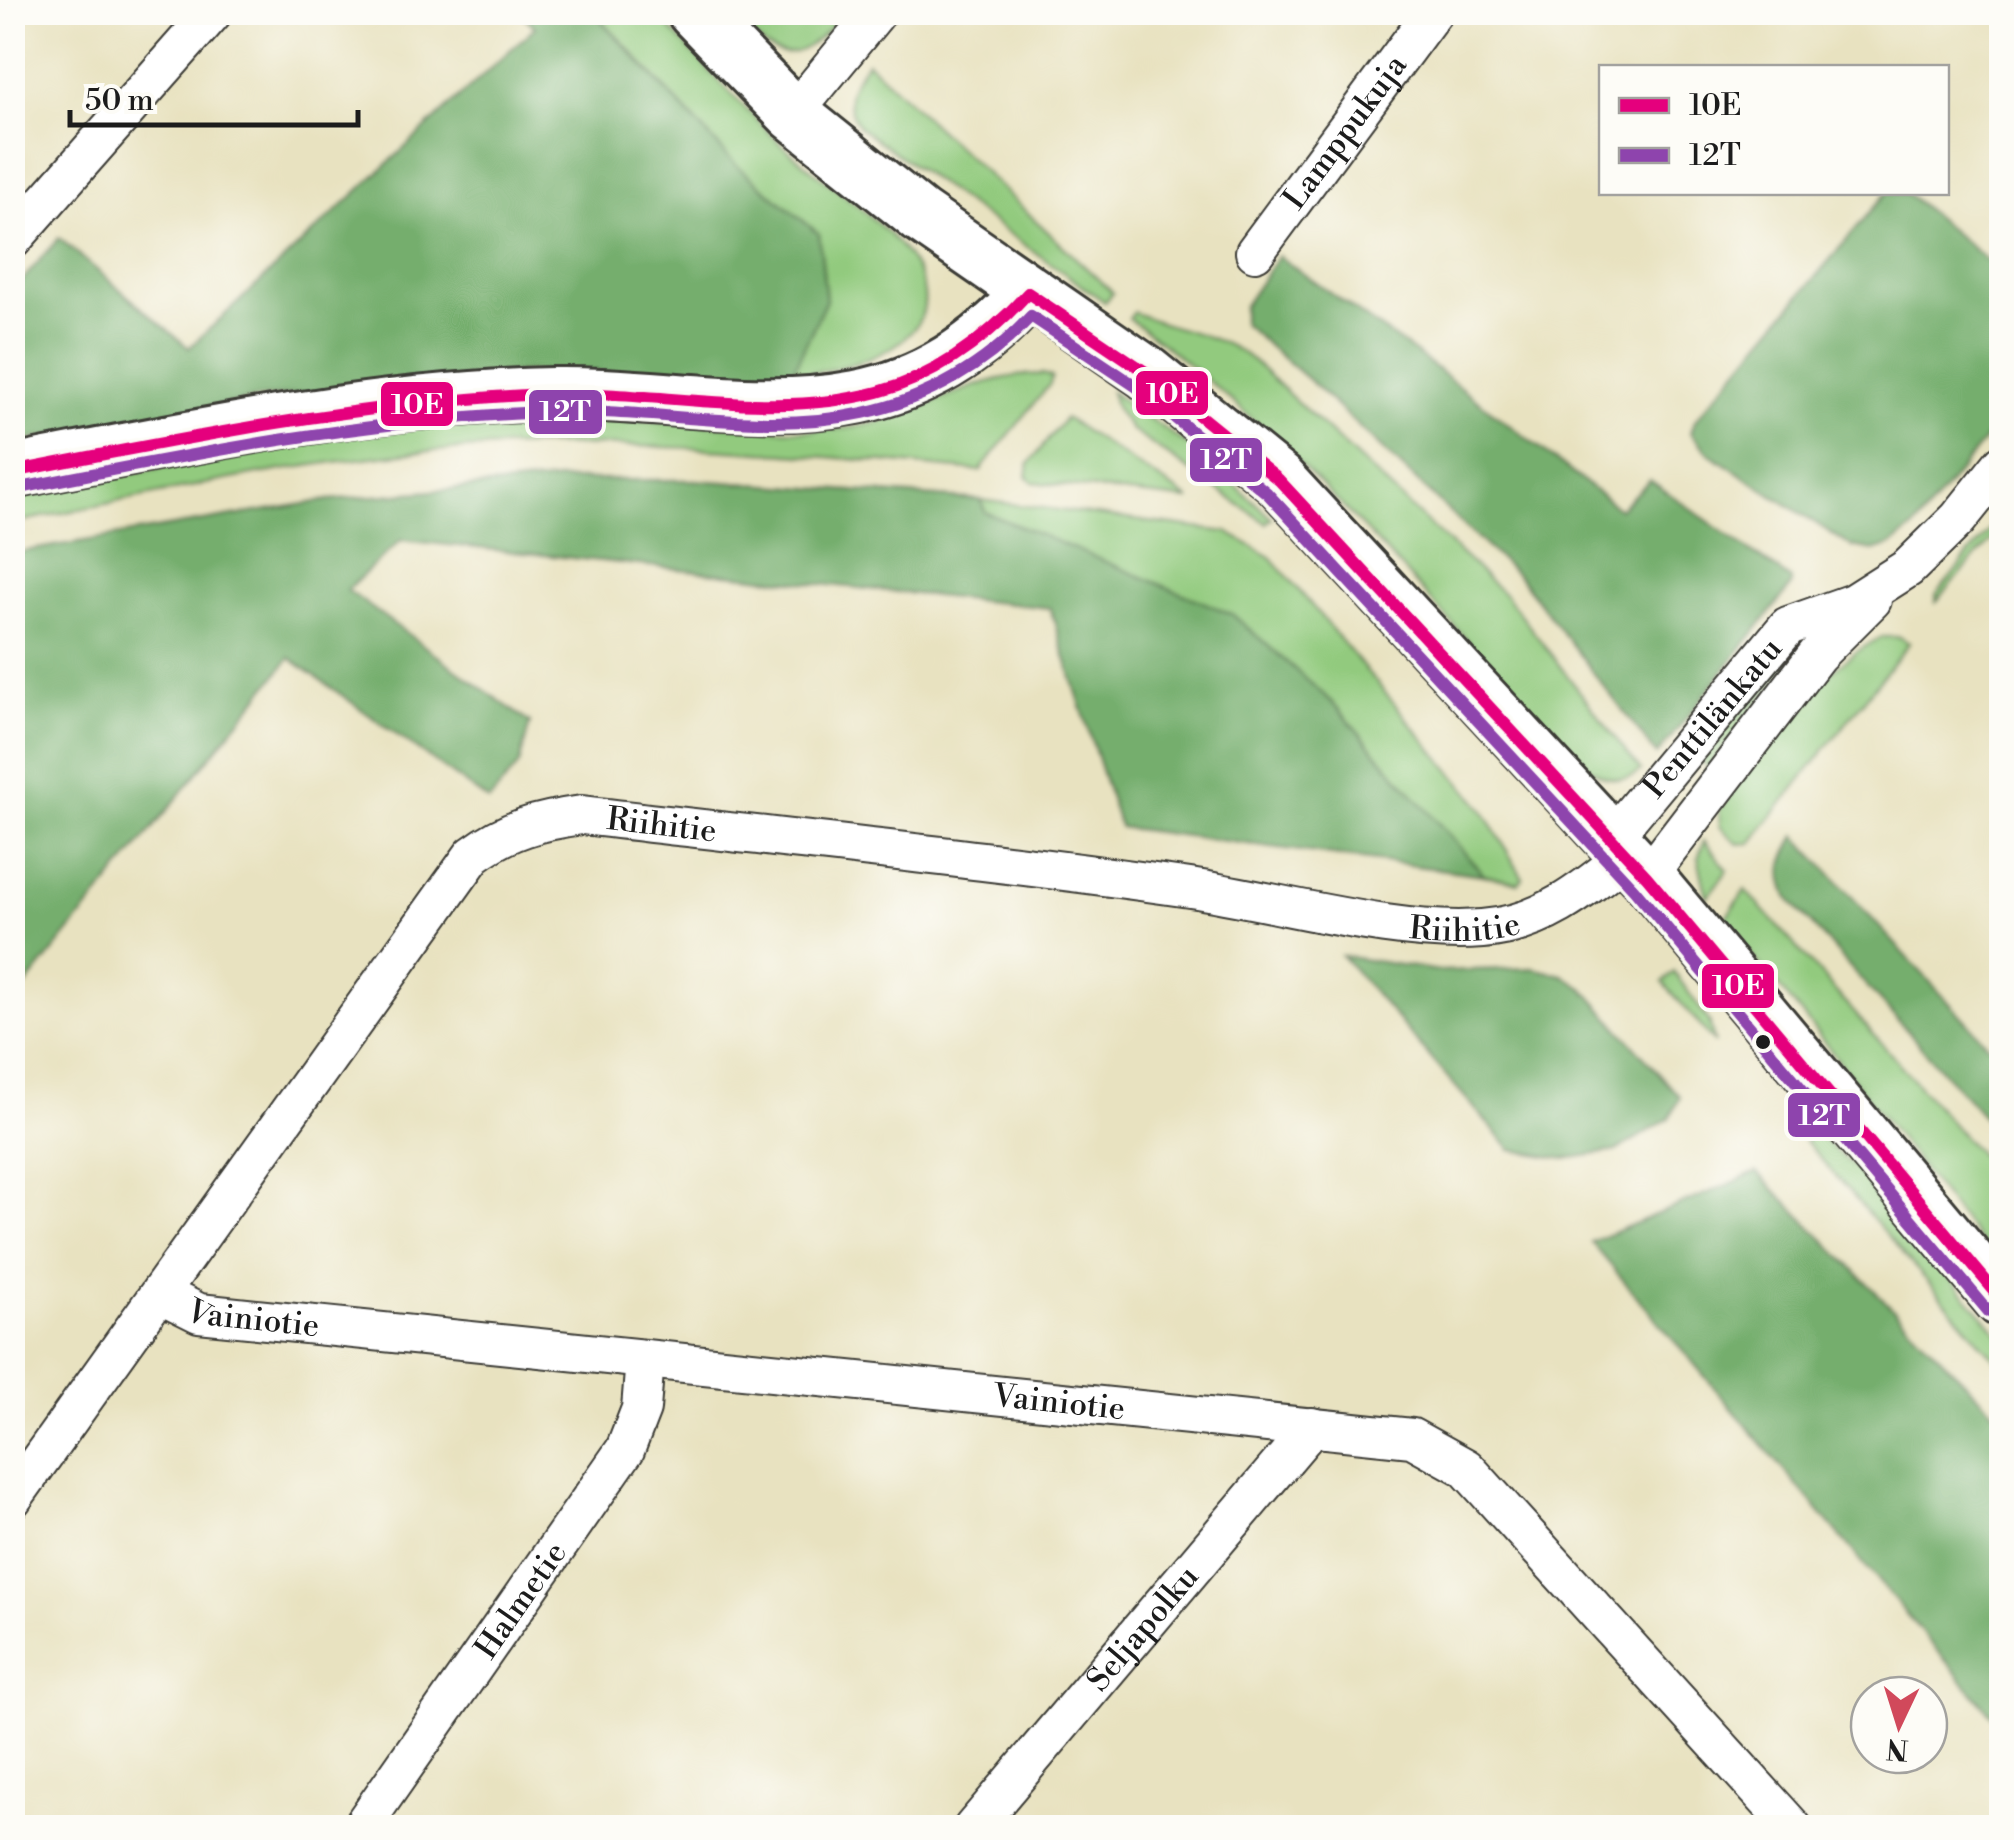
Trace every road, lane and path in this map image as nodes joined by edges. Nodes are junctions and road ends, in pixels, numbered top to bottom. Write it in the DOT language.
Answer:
graph roads {
  1 [pos="213,12"];
  2 [pos="694,12"];
  3 [pos="877,12"];
  4 [pos="1433,12"];
  5 [pos="793,114"];
  6 [pos="12,240"];
  7 [pos="1255,252"];
  8 [pos="1028,292"];
  9 [pos="2002,464"];
  10 [pos="12,472"];
  11 [pos="1866,595"];
  12 [pos="1628,857"];
  13 [pos="163,1295"];
  14 [pos="2002,1301"];
  15 [pos="645,1359"];
  16 [pos="1312,1427"];
  17 [pos="12,1500"];
  18 [pos="361,1828"];
  19 [pos="973,1828"];
  20 [pos="1794,1828"];
  1 -- 6 [label="street"];
  2 -- 5 [label="street"];
  3 -- 5 [label="street"];
  4 -- 7 [label="street, Lamppukuja"];
  5 -- 8 [label="street"];
  8 -- 10 [label="street"];
  8 -- 12 [label="street"];
  9 -- 11 [label="street, Penttilänkatu"];
  11 -- 12 [label="street, Penttilänkatu"];
  11 -- 12 [label="street, Penttilänkatu"];
  12 -- 13 [label="street, Riihitie"];
  12 -- 14 [label="street"];
  13 -- 15 [label="street, Vainiotie"];
  13 -- 17 [label="street, Riihitie"];
  15 -- 16 [label="street, Vainiotie"];
  15 -- 18 [label="street, Halmetie"];
  16 -- 19 [label="street, Seljapolku"];
  16 -- 20 [label="street, Vainiotie"];
}
